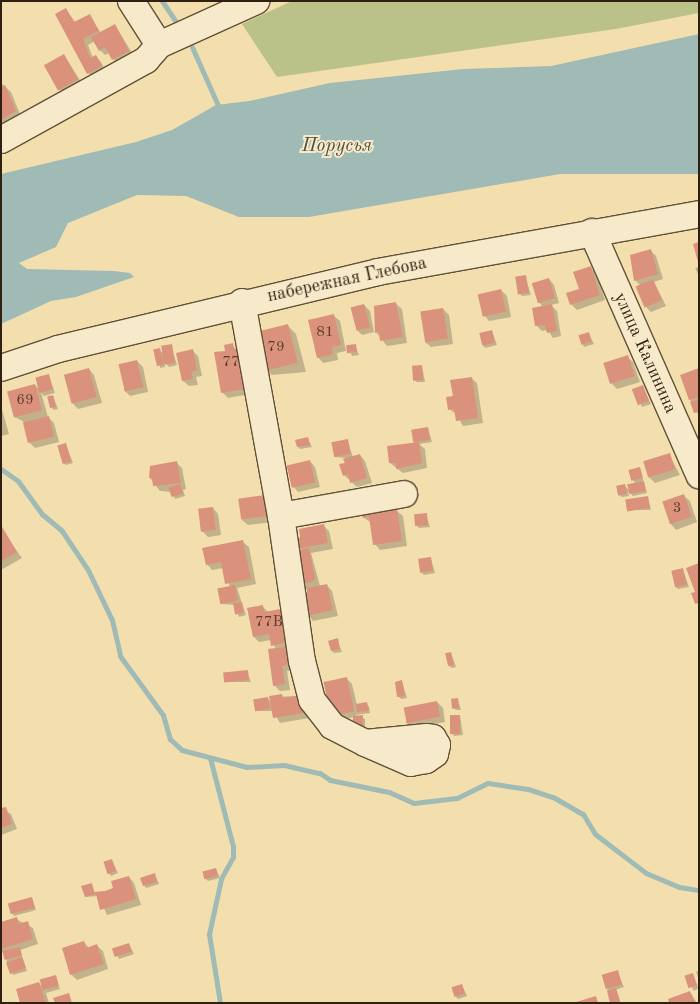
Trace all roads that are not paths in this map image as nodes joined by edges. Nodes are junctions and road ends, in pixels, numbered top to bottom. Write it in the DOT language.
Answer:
graph roads {
  1 [pos="132,1"];
  2 [pos="256,1"];
  3 [pos="158,45"];
  4 [pos="1,140"];
  5 [pos="699,214"];
  6 [pos="592,232"];
  7 [pos="242,302"];
  8 [pos="1,368"];
  9 [pos="699,475"];
  10 [pos="404,494"];
  11 [pos="281,516"];
  12 [pos="365,743"];
  1 -- 3 [label="street"];
  2 -- 3 [label="street"];
  3 -- 4 [label="street"];
  5 -- 6 [label="street, набережная Глебова"];
  6 -- 7 [label="street, набережная Глебова"];
  6 -- 9 [label="street, улица Калинина"];
  7 -- 8 [label="street, набережная Глебова"];
  7 -- 11 [label="street"];
  10 -- 11 [label="street"];
  11 -- 12 [label="street"];
}
